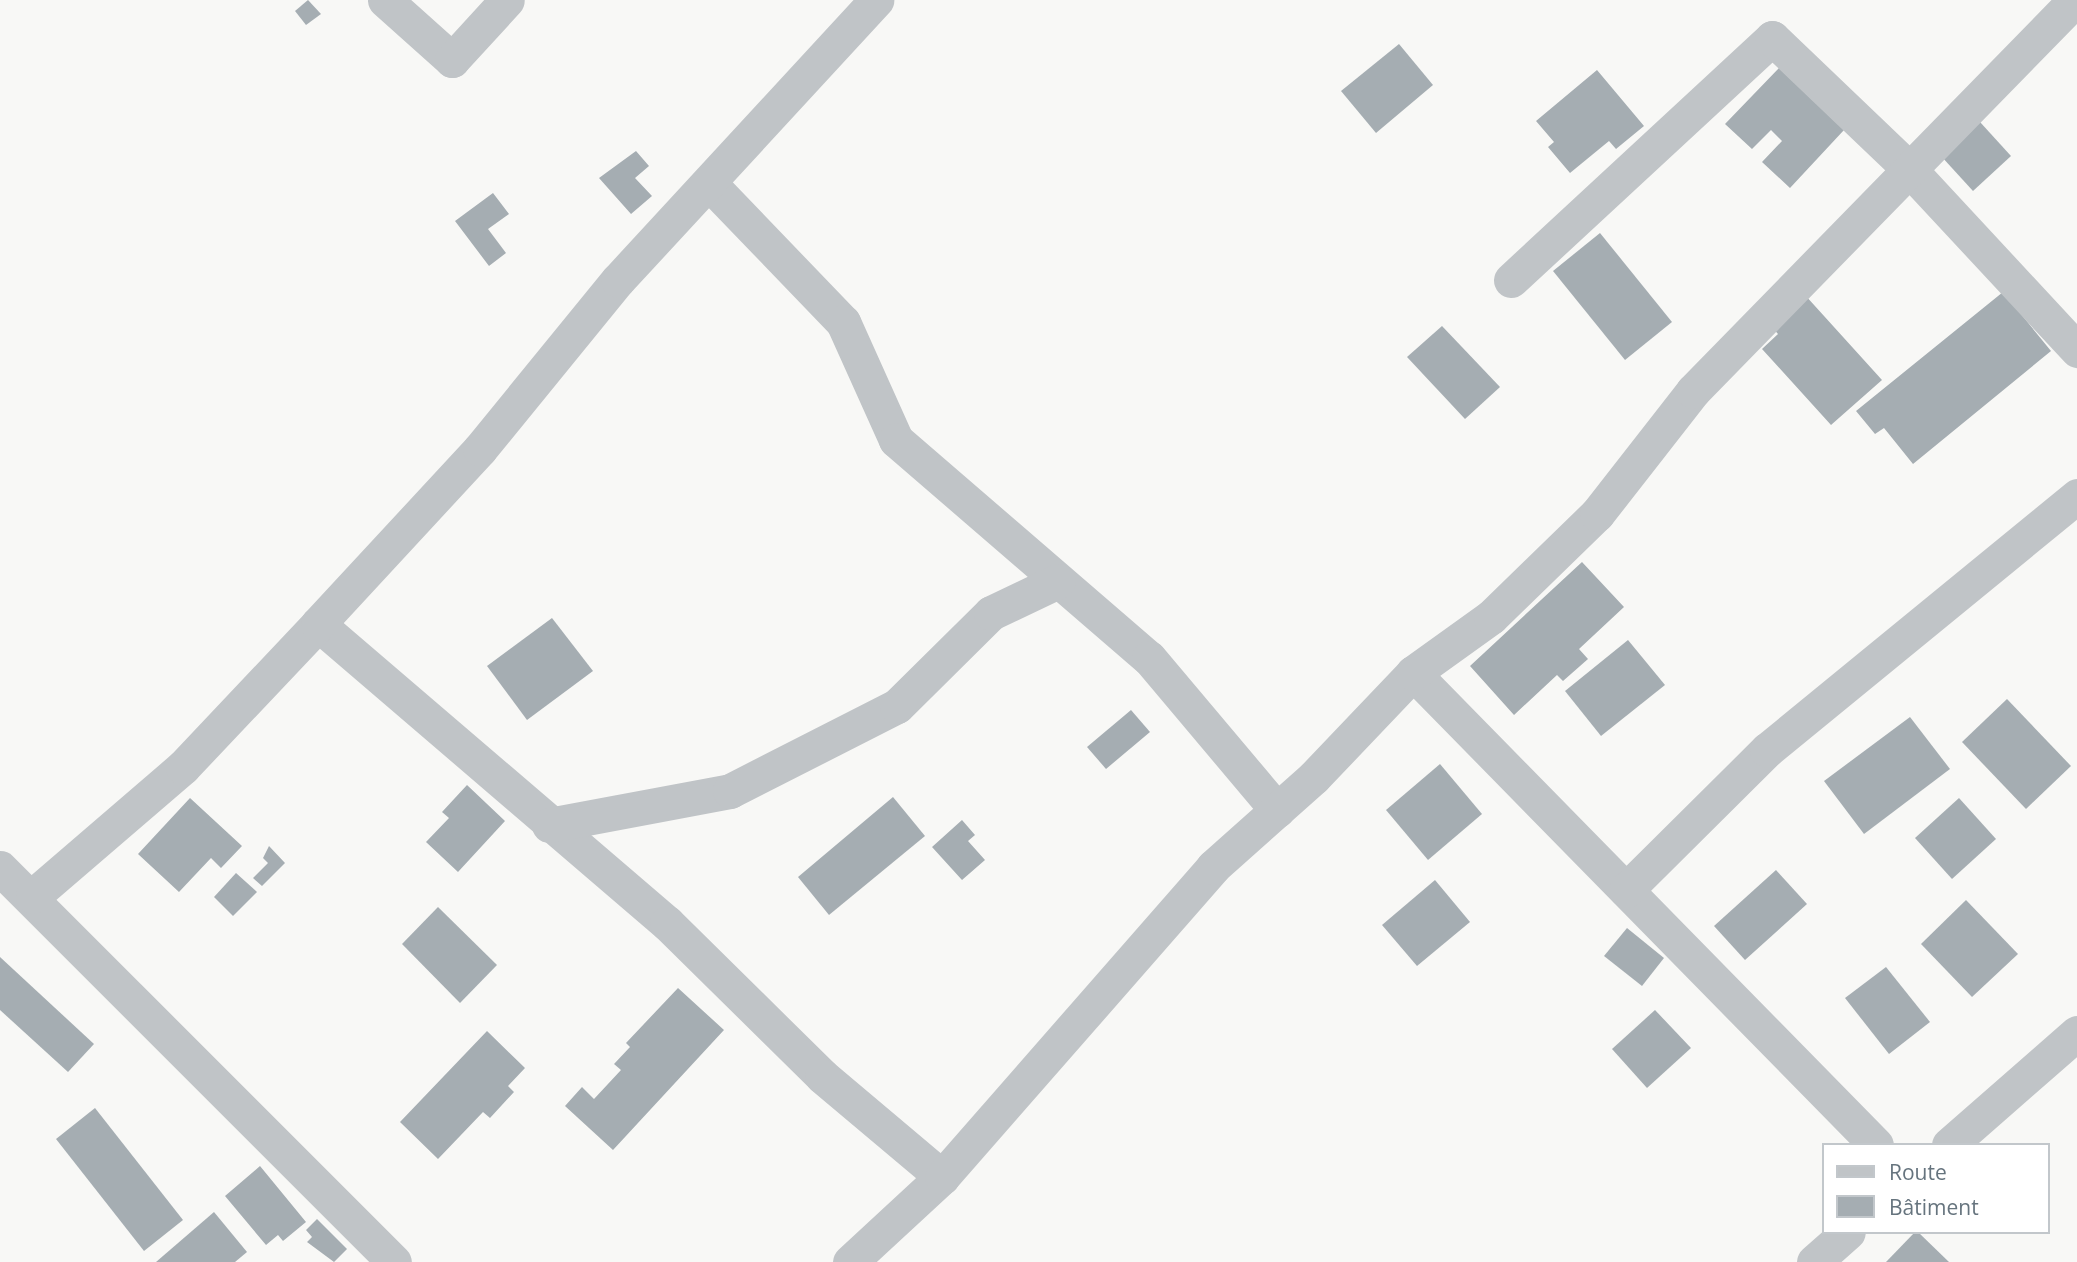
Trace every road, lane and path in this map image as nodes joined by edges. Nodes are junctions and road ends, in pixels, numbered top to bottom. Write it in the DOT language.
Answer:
graph roads {
  1 [pos="385,0"];
  2 [pos="507,0"];
  3 [pos="876,0"];
  4 [pos="2075,0"];
  5 [pos="1910,170"];
  6 [pos="710,184"];
  7 [pos="1511,280"];
  8 [pos="2077,350"];
  9 [pos="2077,496"];
  10 [pos="1058,581"];
  11 [pos="318,624"];
  12 [pos="1413,673"];
  13 [pos="1277,810"];
  14 [pos="549,825"];
  15 [pos="0,868"];
  16 [pos="1626,890"];
  17 [pos="33,896"];
  18 [pos="2071,1048"];
  19 [pos="1874,1143"];
  20 [pos="1952,1143"];
  21 [pos="942,1177"];
  22 [pos="1846,1234"];
  23 [pos="394,1262"];
  24 [pos="850,1262"];
  25 [pos="1814,1262"];
  1 -- 2 [label="street"];
  3 -- 6 [label="street"];
  4 -- 5 [label="street"];
  5 -- 7 [label="street"];
  5 -- 8 [label="street"];
  5 -- 12 [label="street"];
  6 -- 10 [label="street"];
  6 -- 11 [label="street"];
  9 -- 16 [label="street"];
  10 -- 13 [label="street"];
  10 -- 14 [label="street"];
  11 -- 14 [label="street"];
  11 -- 17 [label="street"];
  12 -- 13 [label="street"];
  12 -- 16 [label="street"];
  13 -- 21 [label="street"];
  14 -- 21 [label="street"];
  15 -- 17 [label="street"];
  16 -- 19 [label="street"];
  17 -- 23 [label="street"];
  18 -- 20 [label="street"];
  21 -- 24 [label="street"];
  22 -- 25 [label="street"];
}
